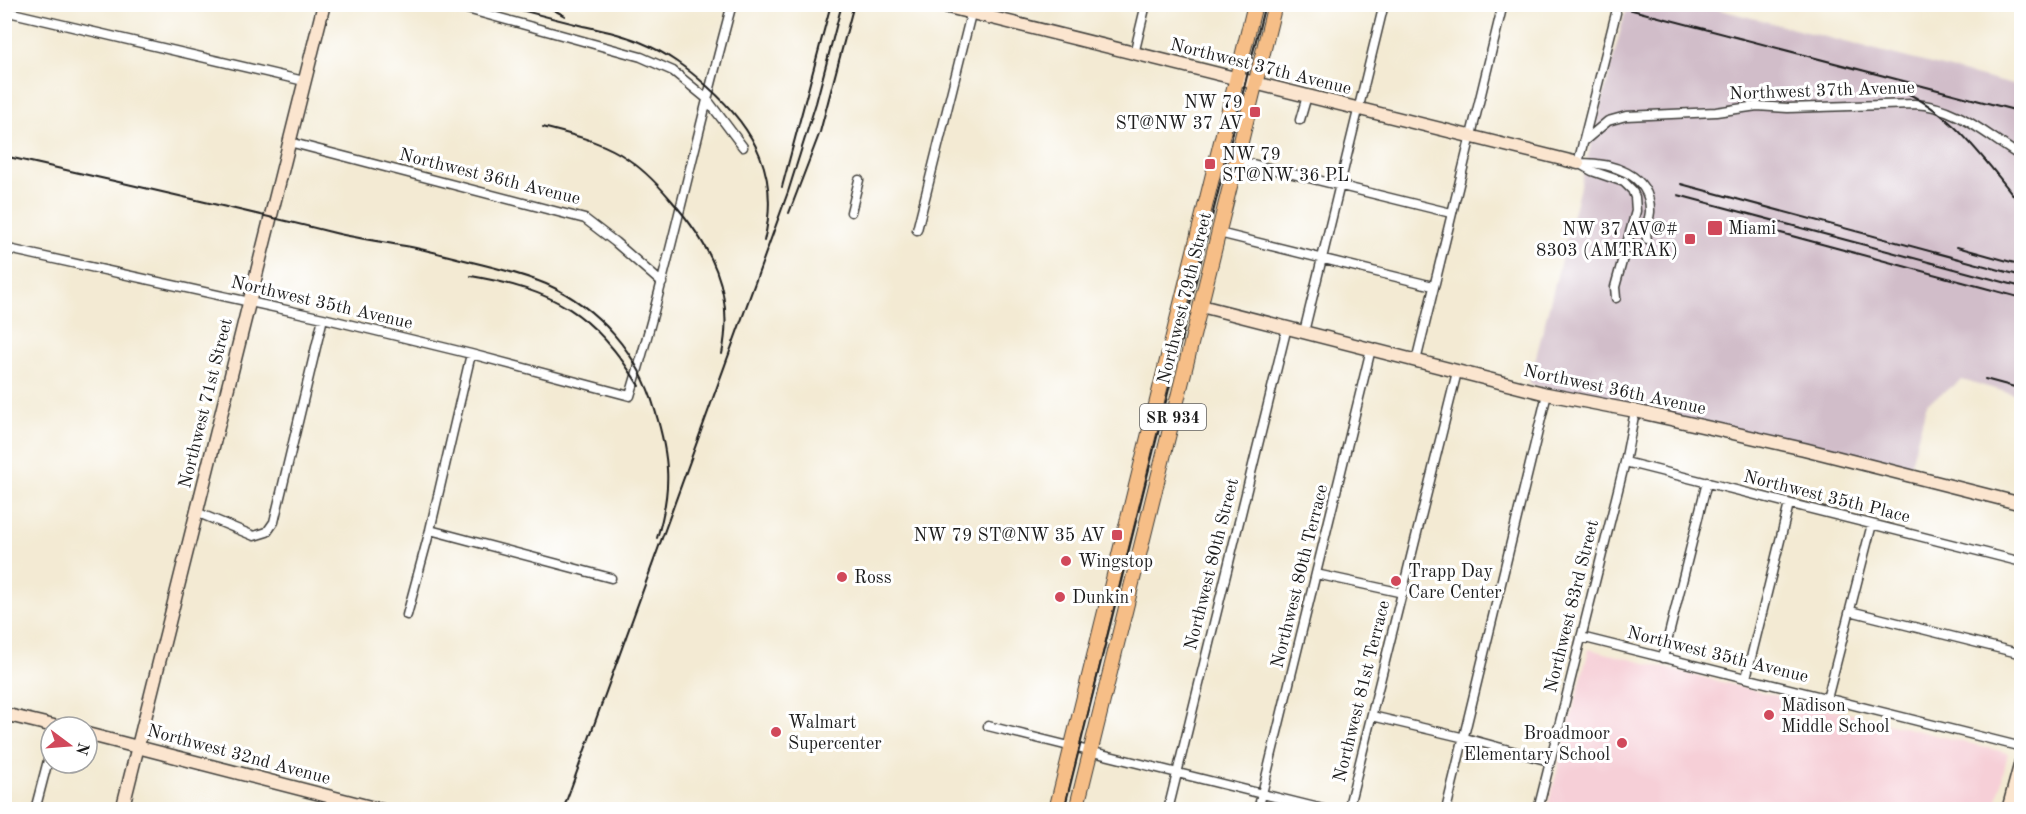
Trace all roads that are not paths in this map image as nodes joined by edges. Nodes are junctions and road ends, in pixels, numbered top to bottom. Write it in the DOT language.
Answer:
graph roads {
  1 [pos="324,4"];
  2 [pos="449,4"];
  3 [pos="732,4"];
  4 [pos="936,4"];
  5 [pos="1146,4"];
  6 [pos="1255,4"];
  7 [pos="1275,4"];
  8 [pos="1384,4"];
  9 [pos="1503,4"];
  10 [pos="4,11"];
  11 [pos="1616,13"];
  12 [pos="971,14"];
  13 [pos="1134,54"];
  14 [pos="1235,79"];
  15 [pos="304,81"];
  16 [pos="1255,83"];
  17 [pos="1307,96"];
  18 [pos="706,98"];
  19 [pos="1359,109"];
  20 [pos="1300,120"];
  21 [pos="1470,136"];
  22 [pos="289,142"];
  23 [pos="1583,142"];
  24 [pos="743,147"];
  25 [pos="2022,157"];
  26 [pos="1236,160"];
  27 [pos="1578,163"];
  28 [pos="859,180"];
  29 [pos="1339,184"];
  30 [pos="851,212"];
  31 [pos="1451,213"];
  32 [pos="917,230"];
  33 [pos="1219,233"];
  34 [pos="1647,239"];
  35 [pos="4,249"];
  36 [pos="1321,259"];
  37 [pos="663,283"];
  38 [pos="1433,286"];
  39 [pos="1616,298"];
  40 [pos="249,301"];
  41 [pos="1201,306"];
  42 [pos="323,318"];
  43 [pos="1287,327"];
  44 [pos="1304,332"];
  45 [pos="1371,349"];
  46 [pos="471,354"];
  47 [pos="1416,361"];
  48 [pos="1457,372"];
  49 [pos="1547,394"];
  50 [pos="1635,411"];
  51 [pos="1625,462"];
  52 [pos="1707,482"];
  53 [pos="1789,504"];
  54 [pos="2022,504"];
  55 [pos="196,512"];
  56 [pos="1872,524"];
  57 [pos="430,530"];
  58 [pos="2022,562"];
  59 [pos="1316,574"];
  60 [pos="611,578"];
  61 [pos="1403,593"];
  62 [pos="1850,611"];
  63 [pos="407,615"];
  64 [pos="1581,637"];
  65 [pos="2022,654"];
  66 [pos="1663,658"];
  67 [pos="1746,678"];
  68 [pos="1827,699"];
  69 [pos="4,714"];
  70 [pos="1372,716"];
  71 [pos="39,723"];
  72 [pos="988,726"];
  73 [pos="99,737"];
  74 [pos="1464,738"];
  75 [pos="138,746"];
  76 [pos="1071,746"];
  77 [pos="2022,747"];
  78 [pos="1090,750"];
  79 [pos="2022,758"];
  80 [pos="1549,761"];
  81 [pos="1177,772"];
  82 [pos="44,775"];
  83 [pos="1262,793"];
  84 [pos="360,807"];
  85 [pos="34,810"];
  86 [pos="123,810"];
  87 [pos="382,810"];
  88 [pos="1056,810"];
  89 [pos="1076,810"];
  90 [pos="1168,810"];
  91 [pos="1258,810"];
  92 [pos="1327,810"];
  93 [pos="1348,810"];
  94 [pos="1446,810"];
  95 [pos="1538,810"];
  96 [pos="2008,810"];
  1 -- 15 [label="street, Northwest 71st Street"];
  2 -- 18 [label="street"];
  3 -- 18 [label="street"];
  4 -- 12 [label="street, Northwest 37th Avenue"];
  5 -- 13 [label="street"];
  6 -- 14 [label="main road, Northwest 79th Street / SR 934"];
  7 -- 16 [label="main road, Northwest 79th Street / SR 934"];
  8 -- 19 [label="street"];
  9 -- 21 [label="street"];
  10 -- 15 [label="street"];
  11 -- 23 [label="street"];
  12 -- 13 [label="street, Northwest 37th Avenue"];
  12 -- 32 [label="street"];
  13 -- 14 [label="street, Northwest 37th Avenue"];
  14 -- 16 [label="street, Northwest 37th Avenue"];
  14 -- 76 [label="main road, Northwest 79th Street / SR 934"];
  15 -- 22 [label="street, Northwest 71st Street"];
  16 -- 17 [label="street, Northwest 37th Avenue"];
  16 -- 26 [label="main road, Northwest 79th Street / SR 934"];
  17 -- 19 [label="street, Northwest 37th Avenue"];
  17 -- 20 [label="street"];
  18 -- 24 [label="street"];
  18 -- 37 [label="street"];
  19 -- 21 [label="street, Northwest 37th Avenue"];
  19 -- 29 [label="street"];
  21 -- 27 [label="street, Northwest 37th Avenue"];
  21 -- 31 [label="street"];
  22 -- 37 [label="street, Northwest 36th Avenue"];
  22 -- 40 [label="street, Northwest 71st Street"];
  23 -- 25 [label="street, Northwest 37th Avenue"];
  23 -- 27 [label="street"];
  26 -- 29 [label="street"];
  26 -- 33 [label="main road, Northwest 79th Street / SR 934"];
  27 -- 34 [label="street, Northwest 37th Avenue"];
  27 -- 39 [label="street, Northwest 37th Avenue"];
  28 -- 30 [label="street"];
  29 -- 31 [label="street"];
  29 -- 36 [label="street"];
  31 -- 38 [label="street"];
  33 -- 36 [label="street"];
  33 -- 41 [label="main road, Northwest 79th Street / SR 934"];
  35 -- 40 [label="street, Northwest 35th Avenue"];
  36 -- 38 [label="street"];
  36 -- 44 [label="street"];
  37 -- 46 [label="street, Northwest 35th Avenue"];
  38 -- 47 [label="street"];
  40 -- 42 [label="street, Northwest 35th Avenue"];
  40 -- 55 [label="street, Northwest 71st Street"];
  41 -- 43 [label="street, Northwest 36th Avenue"];
  41 -- 78 [label="main road, Northwest 79th Street / SR 934"];
  42 -- 46 [label="street, Northwest 35th Avenue"];
  42 -- 55 [label="street"];
  43 -- 44 [label="street, Northwest 36th Avenue"];
  43 -- 81 [label="street, Northwest 80th Street"];
  44 -- 45 [label="street, Northwest 36th Avenue"];
  45 -- 47 [label="street, Northwest 36th Avenue"];
  45 -- 59 [label="street, Northwest 80th Terrace"];
  46 -- 57 [label="street"];
  47 -- 48 [label="street, Northwest 36th Avenue"];
  48 -- 49 [label="street, Northwest 36th Avenue"];
  48 -- 61 [label="street, Northwest 81st Terrace"];
  49 -- 50 [label="street, Northwest 36th Avenue"];
  49 -- 74 [label="street"];
  50 -- 51 [label="street, Northwest 83rd Street"];
  50 -- 54 [label="street, Northwest 36th Avenue"];
  51 -- 52 [label="street, Northwest 35th Place"];
  51 -- 64 [label="street, Northwest 83rd Street"];
  52 -- 53 [label="street, Northwest 35th Place"];
  52 -- 66 [label="street"];
  53 -- 56 [label="street, Northwest 35th Place"];
  53 -- 67 [label="street"];
  55 -- 75 [label="street, Northwest 71st Street"];
  56 -- 58 [label="street, Northwest 35th Place"];
  56 -- 62 [label="street"];
  57 -- 60 [label="street"];
  57 -- 63 [label="street"];
  59 -- 61 [label="street"];
  59 -- 83 [label="street, Northwest 80th Terrace"];
  61 -- 70 [label="street, Northwest 81st Terrace"];
  62 -- 65 [label="street"];
  62 -- 68 [label="street"];
  64 -- 66 [label="street, Northwest 35th Avenue"];
  64 -- 80 [label="street, Northwest 83rd Street"];
  66 -- 67 [label="street, Northwest 35th Avenue"];
  67 -- 68 [label="street, Northwest 35th Avenue"];
  68 -- 77 [label="street, Northwest 35th Avenue"];
  69 -- 71 [label="street"];
  70 -- 74 [label="street"];
  70 -- 93 [label="street, Northwest 81st Terrace"];
  72 -- 76 [label="street"];
  73 -- 75 [label="street, Northwest 32nd Avenue"];
  74 -- 80 [label="street"];
  74 -- 94 [label="street"];
  75 -- 84 [label="street, Northwest 32nd Avenue"];
  75 -- 86 [label="street, Northwest 71st Street"];
  76 -- 78 [label="street"];
  76 -- 88 [label="main road, Northwest 79th Street / SR 934"];
  78 -- 81 [label="street"];
  78 -- 89 [label="main road, Northwest 79th Street / SR 934"];
  79 -- 96 [label="street"];
  80 -- 95 [label="street, Northwest 83rd Street"];
  81 -- 83 [label="street"];
  81 -- 90 [label="street, Northwest 80th Street"];
  82 -- 85 [label="street"];
  83 -- 91 [label="street, Northwest 80th Terrace"];
  83 -- 92 [label="street"];
  84 -- 87 [label="street, Northwest 32nd Avenue"];
}
